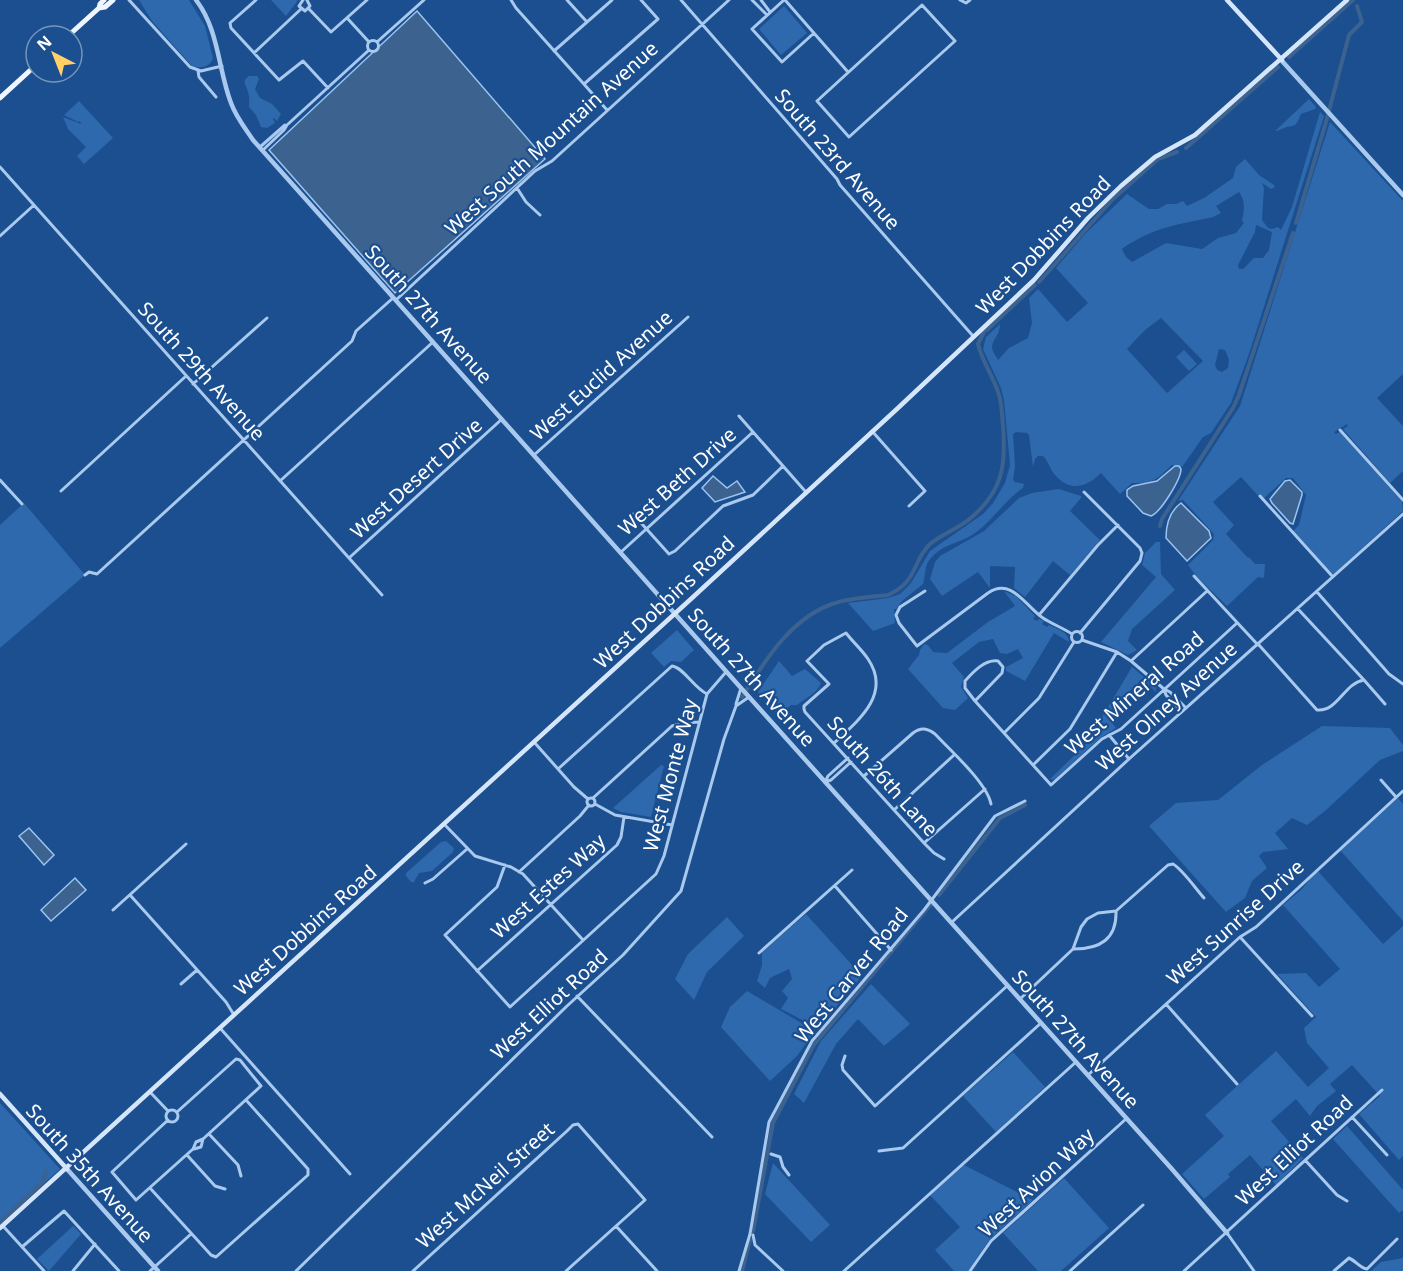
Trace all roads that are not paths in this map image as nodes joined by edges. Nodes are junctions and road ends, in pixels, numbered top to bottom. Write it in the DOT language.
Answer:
graph roads {
  1 [pos="104,0"];
  2 [pos="113,0"];
  3 [pos="129,0"];
  4 [pos="196,0"];
  5 [pos="256,0"];
  6 [pos="307,0"];
  7 [pos="367,0"];
  8 [pos="424,0"];
  9 [pos="511,0"];
  10 [pos="567,0"];
  11 [pos="612,0"];
  12 [pos="641,0"];
  13 [pos="681,0"];
  14 [pos="729,0"];
  15 [pos="752,0"];
  16 [pos="761,0"];
  17 [pos="784,0"];
  18 [pos="970,0"];
  19 [pos="1227,0"];
  20 [pos="1347,0"];
  21 [pos="961,1"];
  22 [pos="99,8"];
  23 [pos="301,9"];
  24 [pos="309,9"];
  25 [pos="768,13"];
  26 [pos="348,18"];
  27 [pos="587,22"];
  28 [pos="81,24"];
  29 [pos="702,24"];
  30 [pos="814,33"];
  31 [pos="369,42"];
  32 [pos="377,42"];
  33 [pos="369,50"];
  34 [pos="554,51"];
  35 [pos="254,53"];
  36 [pos="1282,61"];
  37 [pos="222,66"];
  38 [pos="198,71"];
  39 [pos="848,72"];
  40 [pos="24,76"];
  41 [pos="584,84"];
  42 [pos="328,88"];
  43 [pos="216,97"];
  44 [pos="0,98"];
  45 [pos="607,110"];
  46 [pos="261,148"];
  47 [pos="0,167"];
  48 [pos="517,188"];
  49 [pos="1403,195"];
  50 [pos="34,205"];
  51 [pos="540,215"];
  52 [pos="0,236"];
  53 [pos="394,299"];
  54 [pos="688,317"];
  55 [pos="267,318"];
  56 [pos="973,336"];
  57 [pos="433,342"];
  58 [pos="186,376"];
  59 [pos="193,384"];
  60 [pos="739,416"];
  61 [pos="502,419"];
  62 [pos="1340,430"];
  63 [pos="872,431"];
  64 [pos="753,432"];
  65 [pos="243,440"];
  66 [pos="534,455"];
  67 [pos="783,466"];
  68 [pos="0,480"];
  69 [pos="280,481"];
  70 [pos="61,491"];
  71 [pos="806,491"];
  72 [pos="1084,492"];
  73 [pos="1260,496"];
  74 [pos="1403,500"];
  75 [pos="22,504"];
  76 [pos="909,506"];
  77 [pos="633,514"];
  78 [pos="1403,514"];
  79 [pos="1118,525"];
  80 [pos="646,530"];
  81 [pos="621,552"];
  82 [pos="349,558"];
  83 [pos="85,575"];
  84 [pos="1194,576"];
  85 [pos="1333,578"];
  86 [pos="925,591"];
  87 [pos="1207,591"];
  88 [pos="1317,592"];
  89 [pos="382,595"];
  90 [pos="1298,609"];
  91 [pos="675,614"];
  92 [pos="1039,615"];
  93 [pos="1237,623"];
  94 [pos="1080,633"];
  95 [pos="1072,634"];
  96 [pos="1082,640"];
  97 [pos="1074,642"];
  98 [pos="1258,645"];
  99 [pos="1118,652"];
  100 [pos="1131,661"];
  101 [pos="726,672"];
  102 [pos="1364,680"];
  103 [pos="1403,684"];
  104 [pos="1164,689"];
  105 [pos="745,693"];
  106 [pos="707,694"];
  107 [pos="1175,697"];
  108 [pos="1171,700"];
  109 [pos="975,701"];
  110 [pos="1385,704"];
  111 [pos="736,706"];
  112 [pos="1186,708"];
  113 [pos="1182,712"];
  114 [pos="699,722"];
  115 [pos="1004,733"];
  116 [pos="1108,735"];
  117 [pos="534,742"];
  118 [pos="834,743"];
  119 [pos="954,755"];
  120 [pos="1129,759"];
  121 [pos="849,760"];
  122 [pos="1033,765"];
  123 [pos="558,769"];
  124 [pos="864,776"];
  125 [pos="1381,780"];
  126 [pos="825,782"];
  127 [pos="985,789"];
  128 [pos="1403,791"];
  129 [pos="1396,797"];
  130 [pos="590,799"];
  131 [pos="1025,801"];
  132 [pos="595,804"];
  133 [pos="991,804"];
  134 [pos="589,805"];
  135 [pos="894,810"];
  136 [pos="624,817"];
  137 [pos="444,824"];
  138 [pos="672,825"];
  139 [pos="924,843"];
  140 [pos="186,844"];
  141 [pos="467,849"];
  142 [pos="944,859"];
  143 [pos="505,865"];
  144 [pos="852,870"];
  145 [pos="519,872"];
  146 [pos="424,883"];
  147 [pos="835,886"];
  148 [pos="130,895"];
  149 [pos="1204,898"];
  150 [pos="932,900"];
  151 [pos="551,904"];
  152 [pos="113,910"];
  153 [pos="1116,910"];
  154 [pos="952,922"];
  155 [pos="1240,937"];
  156 [pos="583,940"];
  157 [pos="1073,949"];
  158 [pos="891,950"];
  159 [pos="759,953"];
  160 [pos="197,970"];
  161 [pos="477,970"];
  162 [pos="181,984"];
  163 [pos="1007,985"];
  164 [pos="577,996"];
  165 [pos="1020,999"];
  166 [pos="1166,1004"];
  167 [pos="234,1015"];
  168 [pos="1312,1016"];
  169 [pos="1041,1023"];
  170 [pos="220,1028"];
  171 [pos="845,1056"];
  172 [pos="1076,1062"];
  173 [pos="1088,1075"];
  174 [pos="1237,1084"];
  175 [pos="1382,1090"];
  176 [pos="150,1092"];
  177 [pos="0,1094"];
  178 [pos="246,1100"];
  179 [pos="168,1112"];
  180 [pos="177,1112"];
  181 [pos="1352,1117"];
  182 [pos="1126,1118"];
  183 [pos="168,1120"];
  184 [pos="209,1134"];
  185 [pos="712,1137"];
  186 [pos="203,1139"];
  187 [pos="193,1149"];
  188 [pos="879,1151"];
  189 [pos="771,1154"];
  190 [pos="187,1155"];
  191 [pos="1388,1155"];
  192 [pos="1305,1160"];
  193 [pos="66,1169"];
  194 [pos="350,1174"];
  195 [pos="789,1175"];
  196 [pos="241,1176"];
  197 [pos="150,1188"];
  198 [pos="225,1189"];
  199 [pos="1347,1201"];
  200 [pos="1143,1205"];
  201 [pos="615,1226"];
  202 [pos="1,1227"];
  203 [pos="1227,1233"];
  204 [pos="192,1234"];
  205 [pos="753,1235"];
  206 [pos="1397,1239"];
  207 [pos="95,1244"];
  208 [pos="22,1248"];
  209 [pos="154,1270"];
  210 [pos="44,1271"];
  211 [pos="72,1271"];
  212 [pos="119,1271"];
  213 [pos="296,1271"];
  214 [pos="413,1271"];
  215 [pos="566,1271"];
  216 [pos="657,1271"];
  217 [pos="739,1271"];
  218 [pos="783,1271"];
  219 [pos="844,1271"];
  220 [pos="970,1271"];
  221 [pos="1070,1271"];
  222 [pos="1184,1271"];
  223 [pos="1254,1271"];
  224 [pos="1334,1271"];
  1 -- 22 [label="main road"];
  2 -- 22 [label="main road"];
  3 -- 38 [label="street"];
  4 -- 37 [label="street, South 27th Avenue"];
  5 -- 35 [label="street"];
  6 -- 23 [label="street"];
  6 -- 24 [label="street"];
  7 -- 26 [label="street"];
  8 -- 32 [label="street"];
  9 -- 34 [label="street"];
  10 -- 27 [label="street"];
  11 -- 27 [label="street"];
  12 -- 41 [label="street"];
  13 -- 29 [label="street, South 23rd Avenue"];
  14 -- 29 [label="street, West South Mountain Avenue"];
  15 -- 25 [label="street"];
  16 -- 25 [label="street"];
  17 -- 25 [label="street"];
  17 -- 30 [label="street"];
  18 -- 21 [label="street"];
  19 -- 36 [label="main road"];
  20 -- 36 [label="main road, West Dobbins Road"];
  22 -- 28 [label="main road"];
  23 -- 24 [label="street"];
  23 -- 35 [label="street"];
  24 -- 26 [label="street"];
  25 -- 30 [label="street"];
  26 -- 31 [label="street"];
  27 -- 34 [label="street"];
  29 -- 45 [label="street, West South Mountain Avenue"];
  29 -- 56 [label="street, South 23rd Avenue"];
  30 -- 39 [label="street"];
  31 -- 32 [label="street"];
  31 -- 33 [label="street"];
  32 -- 33 [label="street"];
  33 -- 42 [label="street"];
  34 -- 41 [label="street"];
  35 -- 42 [label="street"];
  36 -- 49 [label="street"];
  36 -- 56 [label="main road, West Dobbins Road"];
  37 -- 38 [label="street"];
  37 -- 46 [label="street, South 27th Avenue"];
  38 -- 43 [label="street"];
  39 -- 39 [label="street"];
  40 -- 44 [label="main road"];
  41 -- 45 [label="street"];
  42 -- 46 [label="street"];
  45 -- 48 [label="street, West South Mountain Avenue"];
  46 -- 53 [label="street, South 27th Avenue"];
  47 -- 50 [label="street, South 29th Avenue"];
  48 -- 51 [label="street"];
  48 -- 53 [label="street, West South Mountain Avenue"];
  50 -- 52 [label="street"];
  50 -- 58 [label="street, South 29th Avenue"];
  53 -- 57 [label="street, South 27th Avenue"];
  53 -- 65 [label="street, West South Mountain Avenue"];
  54 -- 66 [label="street, West Euclid Avenue"];
  55 -- 59 [label="street"];
  56 -- 63 [label="main road, West Dobbins Road"];
  57 -- 61 [label="street, South 27th Avenue"];
  57 -- 69 [label="street"];
  58 -- 59 [label="street, South 29th Avenue"];
  58 -- 70 [label="street"];
  59 -- 65 [label="street, South 29th Avenue"];
  60 -- 64 [label="street"];
  61 -- 66 [label="street, South 27th Avenue"];
  61 -- 82 [label="street, West Desert Drive"];
  62 -- 74 [label="street"];
  63 -- 71 [label="main road, West Dobbins Road"];
  63 -- 76 [label="street"];
  64 -- 67 [label="street"];
  64 -- 80 [label="street, West Beth Drive"];
  65 -- 69 [label="street, South 29th Avenue"];
  65 -- 83 [label="street, West South Mountain Avenue"];
  66 -- 81 [label="street, South 27th Avenue"];
  67 -- 71 [label="street"];
  67 -- 80 [label="street"];
  68 -- 75 [label="street"];
  69 -- 82 [label="street, South 29th Avenue"];
  71 -- 91 [label="main road, West Dobbins Road"];
  72 -- 79 [label="street"];
  73 -- 85 [label="street"];
  77 -- 80 [label="street"];
  78 -- 85 [label="street, West Olney Avenue"];
  79 -- 92 [label="street"];
  79 -- 94 [label="street"];
  80 -- 81 [label="street, West Beth Drive"];
  81 -- 91 [label="street, South 27th Avenue"];
  82 -- 89 [label="street, South 29th Avenue"];
  84 -- 87 [label="street"];
  85 -- 88 [label="street, West Olney Avenue"];
  86 -- 92 [label="street"];
  87 -- 93 [label="street"];
  87 -- 100 [label="street"];
  88 -- 90 [label="street, West Olney Avenue"];
  88 -- 103 [label="street"];
  90 -- 98 [label="street, West Olney Avenue"];
  90 -- 102 [label="street"];
  91 -- 101 [label="street, South 27th Avenue"];
  91 -- 117 [label="main road, West Dobbins Road"];
  92 -- 95 [label="street"];
  93 -- 98 [label="street"];
  93 -- 104 [label="street, West Mineral Road"];
  94 -- 95 [label="street"];
  94 -- 96 [label="street"];
  95 -- 97 [label="street"];
  96 -- 97 [label="street"];
  96 -- 99 [label="street"];
  97 -- 115 [label="street"];
  98 -- 102 [label="street"];
  98 -- 112 [label="street, West Olney Avenue"];
  99 -- 100 [label="street"];
  99 -- 122 [label="street"];
  100 -- 104 [label="street"];
  101 -- 105 [label="street, South 27th Avenue"];
  101 -- 106 [label="street, West Monte Way"];
  102 -- 110 [label="street"];
  104 -- 107 [label="street"];
  104 -- 108 [label="street"];
  104 -- 116 [label="street, West Mineral Road"];
  105 -- 111 [label="street"];
  105 -- 111 [label="street, West Elliot Road"];
  105 -- 126 [label="street, South 27th Avenue"];
  106 -- 114 [label="street, West Monte Way"];
  106 -- 123 [label="street"];
  107 -- 108 [label="street"];
  107 -- 112 [label="street"];
  108 -- 113 [label="street"];
  109 -- 109 [label="street"];
  109 -- 115 [label="street"];
  111 -- 164 [label="street, West Elliot Road"];
  112 -- 113 [label="street, West Olney Avenue"];
  113 -- 120 [label="street, West Olney Avenue"];
  114 -- 130 [label="street"];
  114 -- 138 [label="street, West Monte Way"];
  115 -- 122 [label="street"];
  116 -- 120 [label="street"];
  116 -- 122 [label="street, West Mineral Road"];
  117 -- 123 [label="street"];
  117 -- 137 [label="main road, West Dobbins Road"];
  118 -- 118 [label="street, South 26th Lane"];
  118 -- 121 [label="street, South 26th Lane"];
  119 -- 124 [label="street"];
  119 -- 127 [label="street"];
  119 -- 135 [label="street"];
  120 -- 154 [label="street, West Olney Avenue"];
  121 -- 124 [label="street, South 26th Lane"];
  121 -- 126 [label="street"];
  123 -- 130 [label="street"];
  124 -- 135 [label="street, South 26th Lane"];
  125 -- 129 [label="street"];
  126 -- 150 [label="street, South 27th Avenue"];
  127 -- 133 [label="street"];
  127 -- 139 [label="street"];
  128 -- 129 [label="street, West Sunrise Drive"];
  129 -- 155 [label="street, West Sunrise Drive"];
  130 -- 132 [label="street"];
  130 -- 134 [label="street"];
  131 -- 150 [label="street, West Carver Road"];
  132 -- 134 [label="street"];
  132 -- 136 [label="street"];
  134 -- 145 [label="street"];
  135 -- 139 [label="street, South 26th Lane"];
  136 -- 138 [label="street"];
  136 -- 151 [label="street, West Estes Way"];
  137 -- 141 [label="street"];
  137 -- 167 [label="main road, West Dobbins Road"];
  138 -- 156 [label="street, West Monte Way"];
  139 -- 142 [label="street, South 26th Lane"];
  140 -- 148 [label="street"];
  141 -- 143 [label="street"];
  141 -- 146 [label="street"];
  143 -- 145 [label="street"];
  143 -- 161 [label="street"];
  144 -- 147 [label="street"];
  145 -- 151 [label="street"];
  147 -- 158 [label="street"];
  147 -- 159 [label="street"];
  148 -- 152 [label="street"];
  148 -- 160 [label="street"];
  149 -- 153 [label="street"];
  150 -- 154 [label="street, South 27th Avenue"];
  150 -- 158 [label="street, West Carver Road"];
  151 -- 156 [label="street"];
  151 -- 161 [label="street, West Estes Way"];
  153 -- 157 [label="street"];
  153 -- 157 [label="street"];
  154 -- 163 [label="street, South 27th Avenue"];
  155 -- 166 [label="street, West Sunrise Drive"];
  155 -- 168 [label="street"];
  156 -- 161 [label="street, West Monte Way"];
  157 -- 165 [label="street"];
  158 -- 217 [label="street, West Carver Road"];
  160 -- 162 [label="street"];
  160 -- 167 [label="street"];
  163 -- 165 [label="street, South 27th Avenue"];
  163 -- 171 [label="street"];
  164 -- 185 [label="street"];
  164 -- 213 [label="street, West Elliot Road"];
  165 -- 169 [label="street, South 27th Avenue"];
  166 -- 173 [label="street, West Sunrise Drive"];
  166 -- 174 [label="street"];
  167 -- 170 [label="main road, West Dobbins Road"];
  169 -- 172 [label="street, South 27th Avenue"];
  169 -- 188 [label="street"];
  170 -- 176 [label="main road, West Dobbins Road"];
  170 -- 194 [label="street"];
  172 -- 173 [label="street, South 27th Avenue"];
  172 -- 219 [label="street"];
  173 -- 182 [label="street, South 27th Avenue"];
  175 -- 181 [label="street, West Elliot Road"];
  176 -- 179 [label="street"];
  176 -- 193 [label="main road, West Dobbins Road"];
  177 -- 193 [label="main road, South 35th Avenue"];
  178 -- 180 [label="street"];
  178 -- 184 [label="street"];
  178 -- 204 [label="street"];
  179 -- 180 [label="street"];
  179 -- 183 [label="street"];
  180 -- 183 [label="street"];
  181 -- 191 [label="street"];
  181 -- 192 [label="street, West Elliot Road"];
  182 -- 203 [label="street, South 27th Avenue"];
  182 -- 220 [label="street, West Avion Way"];
  183 -- 197 [label="street"];
  184 -- 186 [label="street"];
  184 -- 196 [label="street"];
  186 -- 187 [label="street"];
  186 -- 187 [label="street"];
  187 -- 190 [label="street"];
  189 -- 195 [label="street"];
  190 -- 197 [label="street"];
  190 -- 198 [label="street"];
  192 -- 199 [label="street"];
  192 -- 203 [label="street, West Elliot Road"];
  193 -- 202 [label="main road, West Dobbins Road"];
  193 -- 209 [label="street, South 35th Avenue"];
  197 -- 204 [label="street"];
  200 -- 221 [label="street"];
  201 -- 214 [label="street, West McNeil Street"];
  201 -- 215 [label="street"];
  201 -- 216 [label="street"];
  202 -- 208 [label="street"];
  203 -- 222 [label="street, West Elliot Road"];
  203 -- 223 [label="street, South 27th Avenue"];
  204 -- 209 [label="street"];
  205 -- 218 [label="street"];
  206 -- 224 [label="street"];
  207 -- 208 [label="street"];
  207 -- 211 [label="street"];
  207 -- 212 [label="street"];
  208 -- 210 [label="street"];
}
